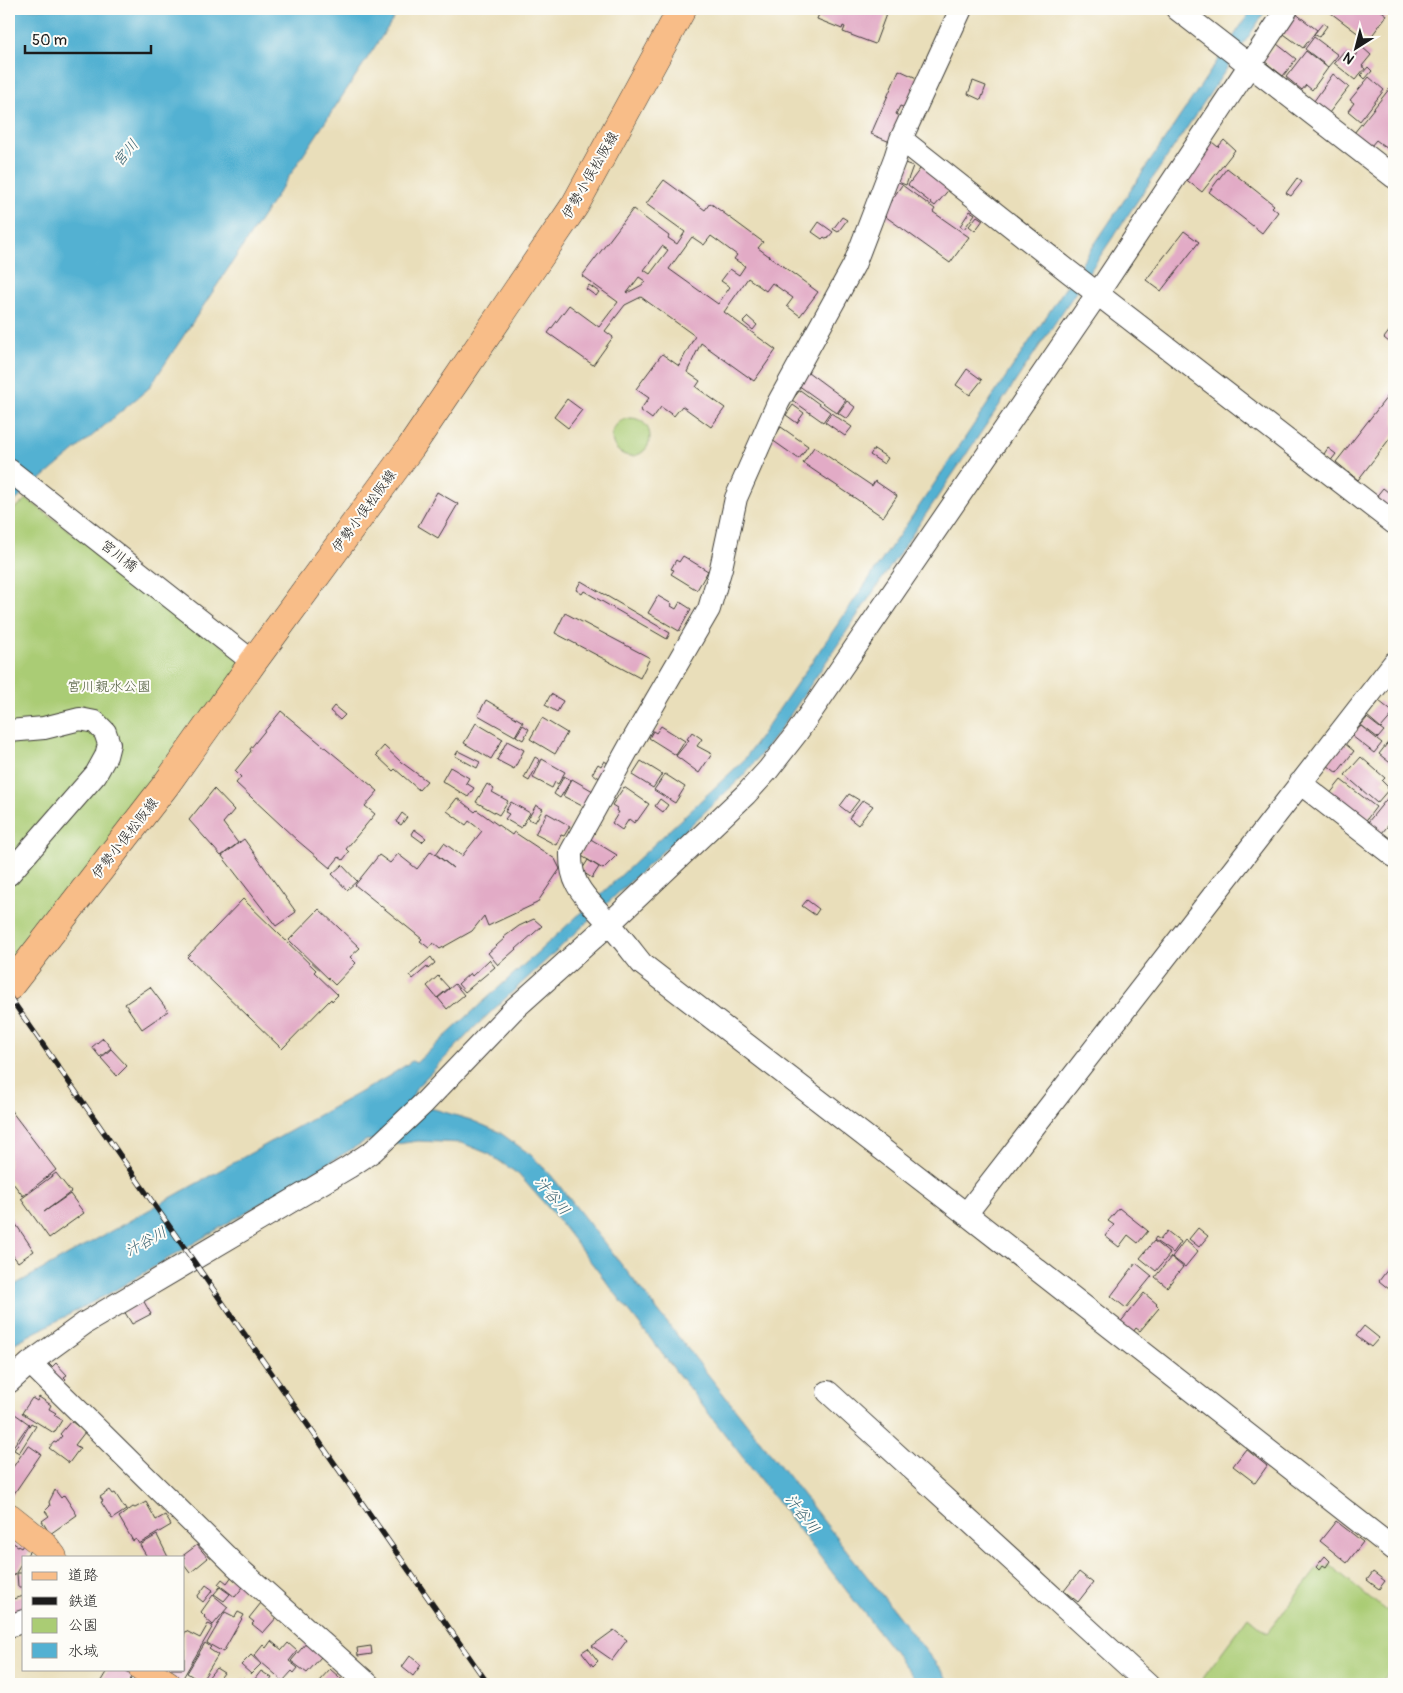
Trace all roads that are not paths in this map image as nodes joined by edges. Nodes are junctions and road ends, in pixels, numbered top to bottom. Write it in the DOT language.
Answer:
graph roads {
  1 [pos="682,9"];
  2 [pos="961,9"];
  3 [pos="1177,9"];
  4 [pos="1287,9"];
  5 [pos="1246,62"];
  6 [pos="901,139"];
  7 [pos="1394,177"];
  8 [pos="1093,290"];
  9 [pos="9,470"];
  10 [pos="1394,523"];
  11 [pos="254,662"];
  12 [pos="1394,663"];
  13 [pos="9,731"];
  14 [pos="1300,783"];
  15 [pos="1394,856"];
  16 [pos="9,874"];
  17 [pos="608,922"];
  18 [pos="9,987"];
  19 [pos="966,1214"];
  20 [pos="30,1363"];
  21 [pos="9,1382"];
  22 [pos="828,1392"];
  23 [pos="9,1517"];
  24 [pos="1394,1549"];
  25 [pos="51,1556"];
  26 [pos="22,1622"];
  27 [pos="9,1626"];
  28 [pos="145,1670"];
  29 [pos="167,1684"];
  30 [pos="368,1684"];
  31 [pos="1148,1684"];
  1 -- 11 [label="main road, 伊勢小俣松阪線"];
  2 -- 6 [label="street"];
  3 -- 5 [label="street"];
  4 -- 5 [label="street"];
  5 -- 7 [label="street"];
  5 -- 8 [label="street"];
  6 -- 8 [label="street"];
  6 -- 17 [label="street"];
  8 -- 10 [label="street"];
  8 -- 17 [label="street"];
  9 -- 11 [label="street, 宮川橋"];
  11 -- 18 [label="main road, 伊勢小俣松阪線"];
  12 -- 14 [label="street"];
  13 -- 16 [label="street"];
  14 -- 15 [label="street"];
  14 -- 19 [label="street"];
  17 -- 19 [label="street"];
  17 -- 20 [label="street"];
  19 -- 24 [label="street"];
  20 -- 21 [label="street"];
  20 -- 30 [label="street"];
  22 -- 31 [label="street"];
  23 -- 25 [label="main road"];
  26 -- 27 [label="street"];
  28 -- 29 [label="main road"];
}
